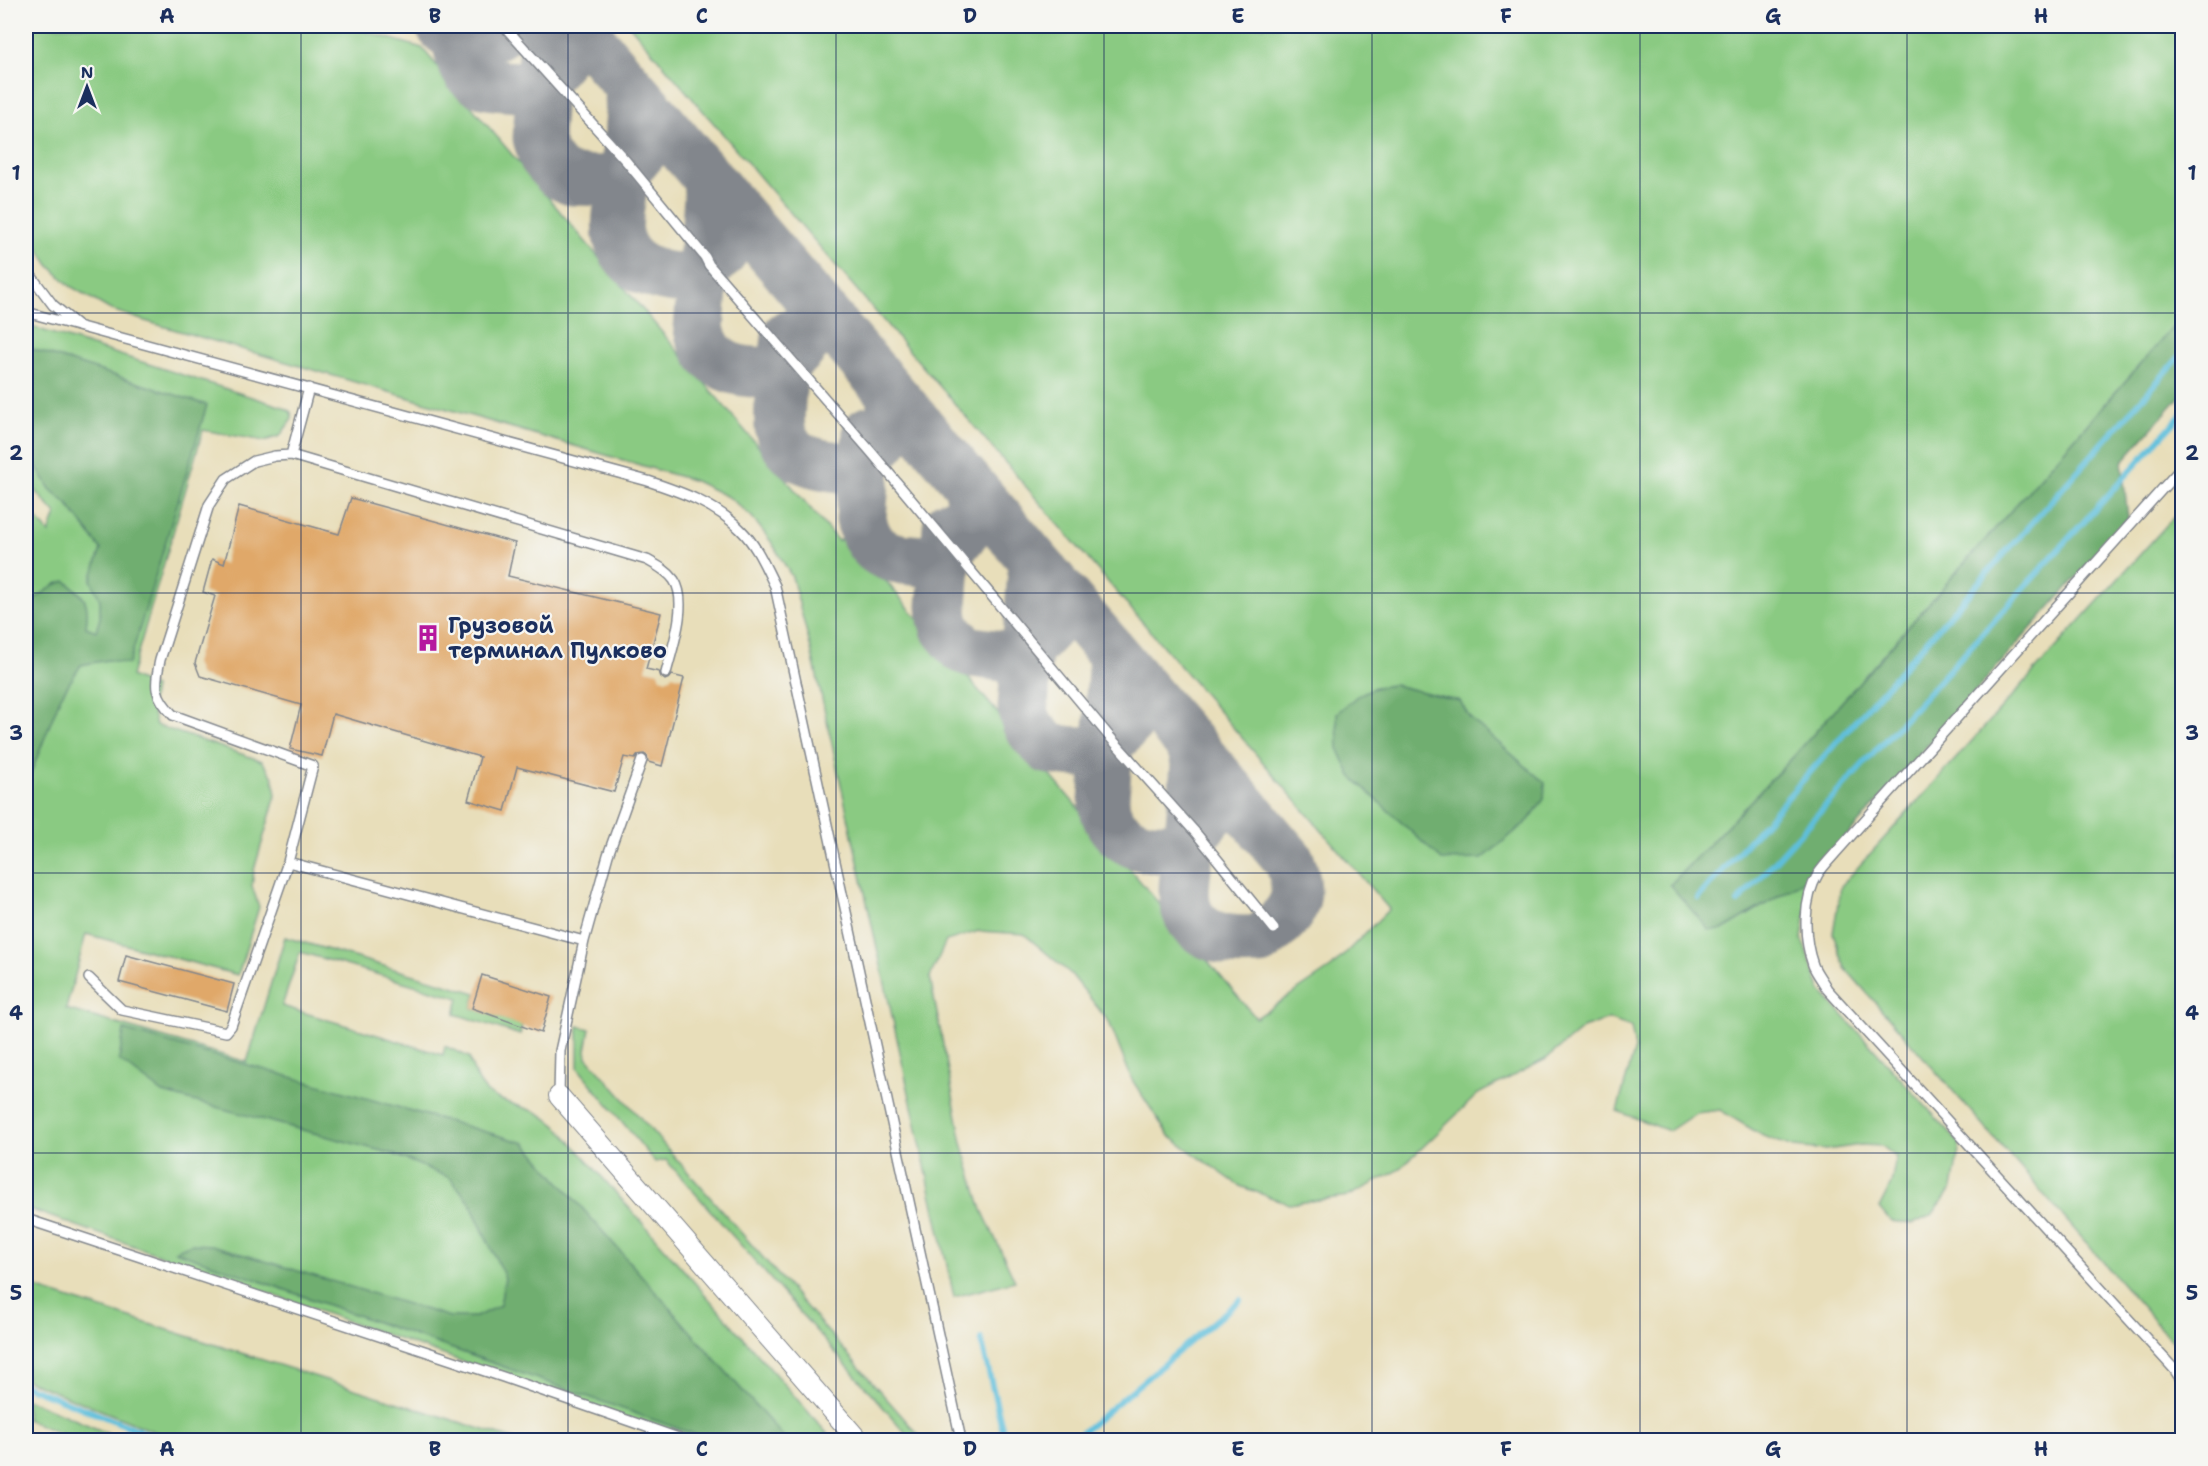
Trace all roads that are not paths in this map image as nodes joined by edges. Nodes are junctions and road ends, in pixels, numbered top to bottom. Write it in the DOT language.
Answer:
graph roads {
  1 [pos="504,26"];
  2 [pos="26,268"];
  3 [pos="26,312"];
  4 [pos="80,327"];
  5 [pos="309,388"];
  6 [pos="291,455"];
  7 [pos="2182,467"];
  8 [pos="666,673"];
  9 [pos="642,760"];
  10 [pos="288,862"];
  11 [pos="1274,929"];
  12 [pos="584,941"];
  13 [pos="89,978"];
  14 [pos="559,1096"];
  15 [pos="26,1219"];
  16 [pos="2182,1381"];
  17 [pos="684,1440"];
  18 [pos="858,1440"];
  19 [pos="961,1440"];
  1 -- 11 [label="lane"];
  2 -- 4 [label="lane"];
  3 -- 4 [label="lane"];
  4 -- 5 [label="lane"];
  5 -- 6 [label="lane"];
  5 -- 19 [label="lane"];
  6 -- 8 [label="lane"];
  6 -- 10 [label="lane"];
  7 -- 16 [label="lane"];
  9 -- 12 [label="lane"];
  10 -- 12 [label="lane"];
  10 -- 13 [label="lane"];
  12 -- 14 [label="lane"];
  14 -- 18 [label="street"];
  15 -- 17 [label="lane"];
}
